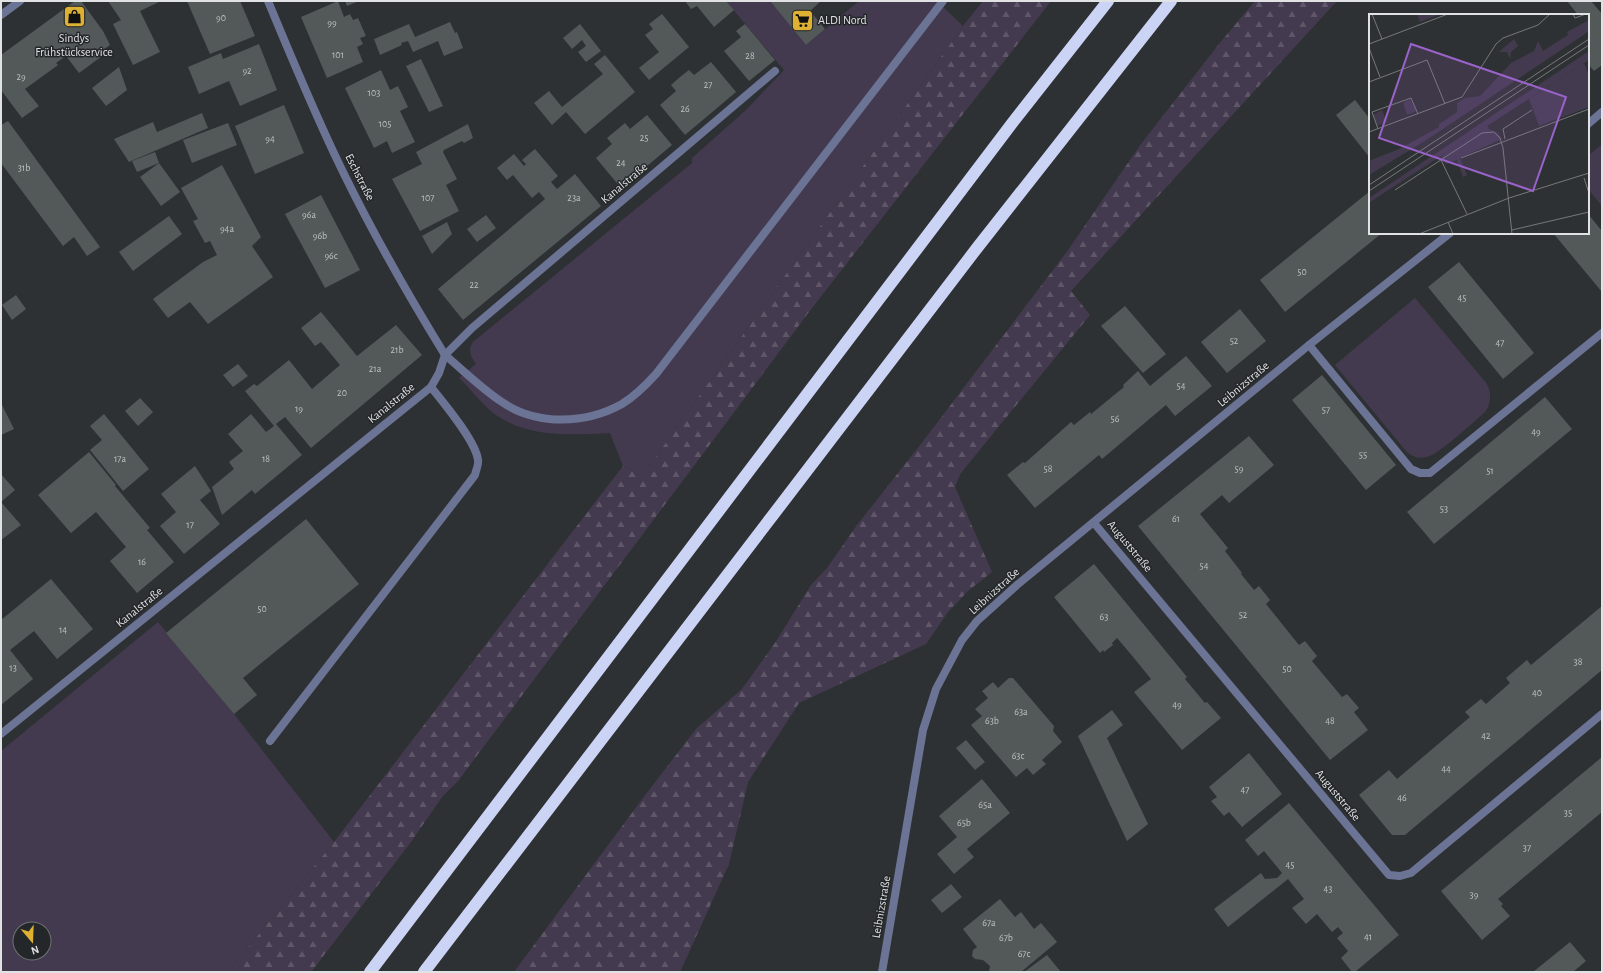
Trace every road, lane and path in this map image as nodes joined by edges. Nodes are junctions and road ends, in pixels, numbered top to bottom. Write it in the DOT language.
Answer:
graph roads {
  1 [pos="20,1"];
  2 [pos="268,1"];
  3 [pos="943,1"];
  4 [pos="1108,1"];
  5 [pos="1171,1"];
  6 [pos="1,15"];
  7 [pos="775,71"];
  8 [pos="1602,112"];
  9 [pos="1589,123"];
  10 [pos="1449,234"];
  11 [pos="1602,333"];
  12 [pos="1309,345"];
  13 [pos="445,356"];
  14 [pos="431,387"];
  15 [pos="1094,523"];
  16 [pos="1602,714"];
  17 [pos="1,734"];
  18 [pos="270,741"];
  19 [pos="370,972"];
  20 [pos="424,972"];
  21 [pos="882,972"];
  1 -- 6 [label="street"];
  2 -- 13 [label="street, Eschstraße"];
  3 -- 13 [label="street"];
  4 -- 19 [label="highway"];
  5 -- 20 [label="highway"];
  7 -- 13 [label="street, Kanalstraße"];
  8 -- 9 [label="street"];
  10 -- 12 [label="street, Leibnizstraße"];
  11 -- 12 [label="street"];
  12 -- 15 [label="street, Leibnizstraße"];
  13 -- 14 [label="street, Kanalstraße"];
  14 -- 17 [label="street, Kanalstraße"];
  14 -- 18 [label="street"];
  15 -- 16 [label="street, Auguststraße"];
  15 -- 21 [label="street, Leibnizstraße"];
}
